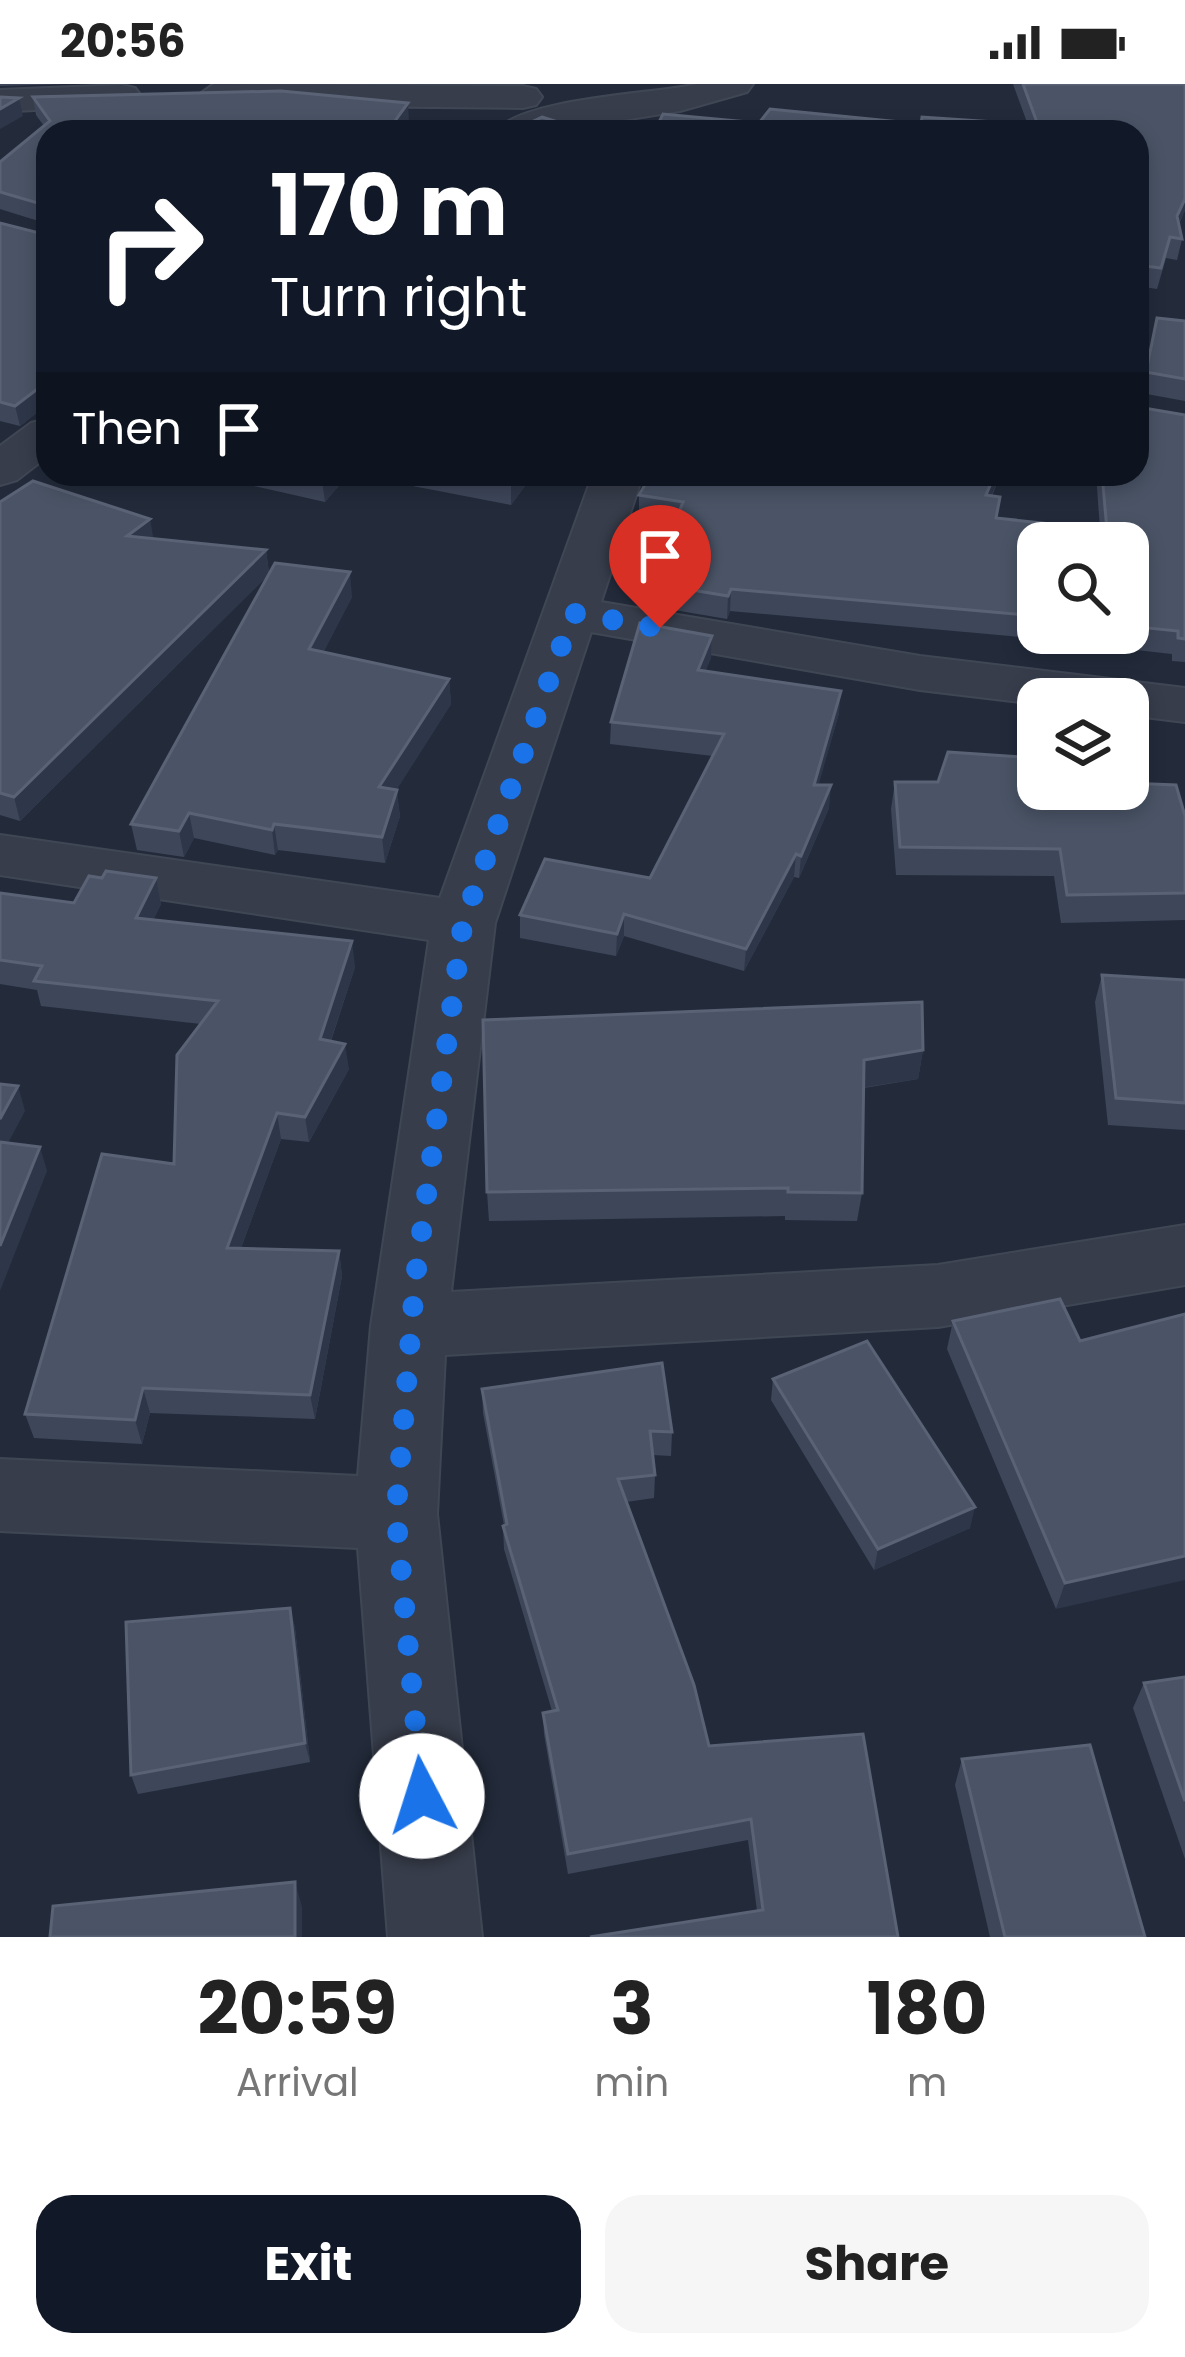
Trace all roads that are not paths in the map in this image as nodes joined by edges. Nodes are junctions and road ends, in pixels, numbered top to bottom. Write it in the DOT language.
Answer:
graph roads {
  1 [pos="734,84"];
  2 [pos="0,101"];
  3 [pos="525,107"];
  4 [pos="36,442"];
  5 [pos="0,470"];
  6 [pos="614,486"];
  7 [pos="573,613"];
  8 [pos="1185,705"];
  9 [pos="0,855"];
  10 [pos="463,923"];
  11 [pos="1185,1256"];
  12 [pos="409,1326"];
  13 [pos="0,1496"];
  14 [pos="396,1514"];
  15 [pos="435,1937"];
  1 -- 3 [label="street"];
  2 -- 3 [label="street"];
  4 -- 5 [label="street"];
  6 -- 7 [label="street"];
  7 -- 8 [label="street"];
  7 -- 10 [label="street"];
  9 -- 10 [label="street"];
  10 -- 12 [label="street"];
  11 -- 12 [label="street"];
  12 -- 14 [label="street"];
  13 -- 14 [label="street"];
  14 -- 15 [label="street"];
}
